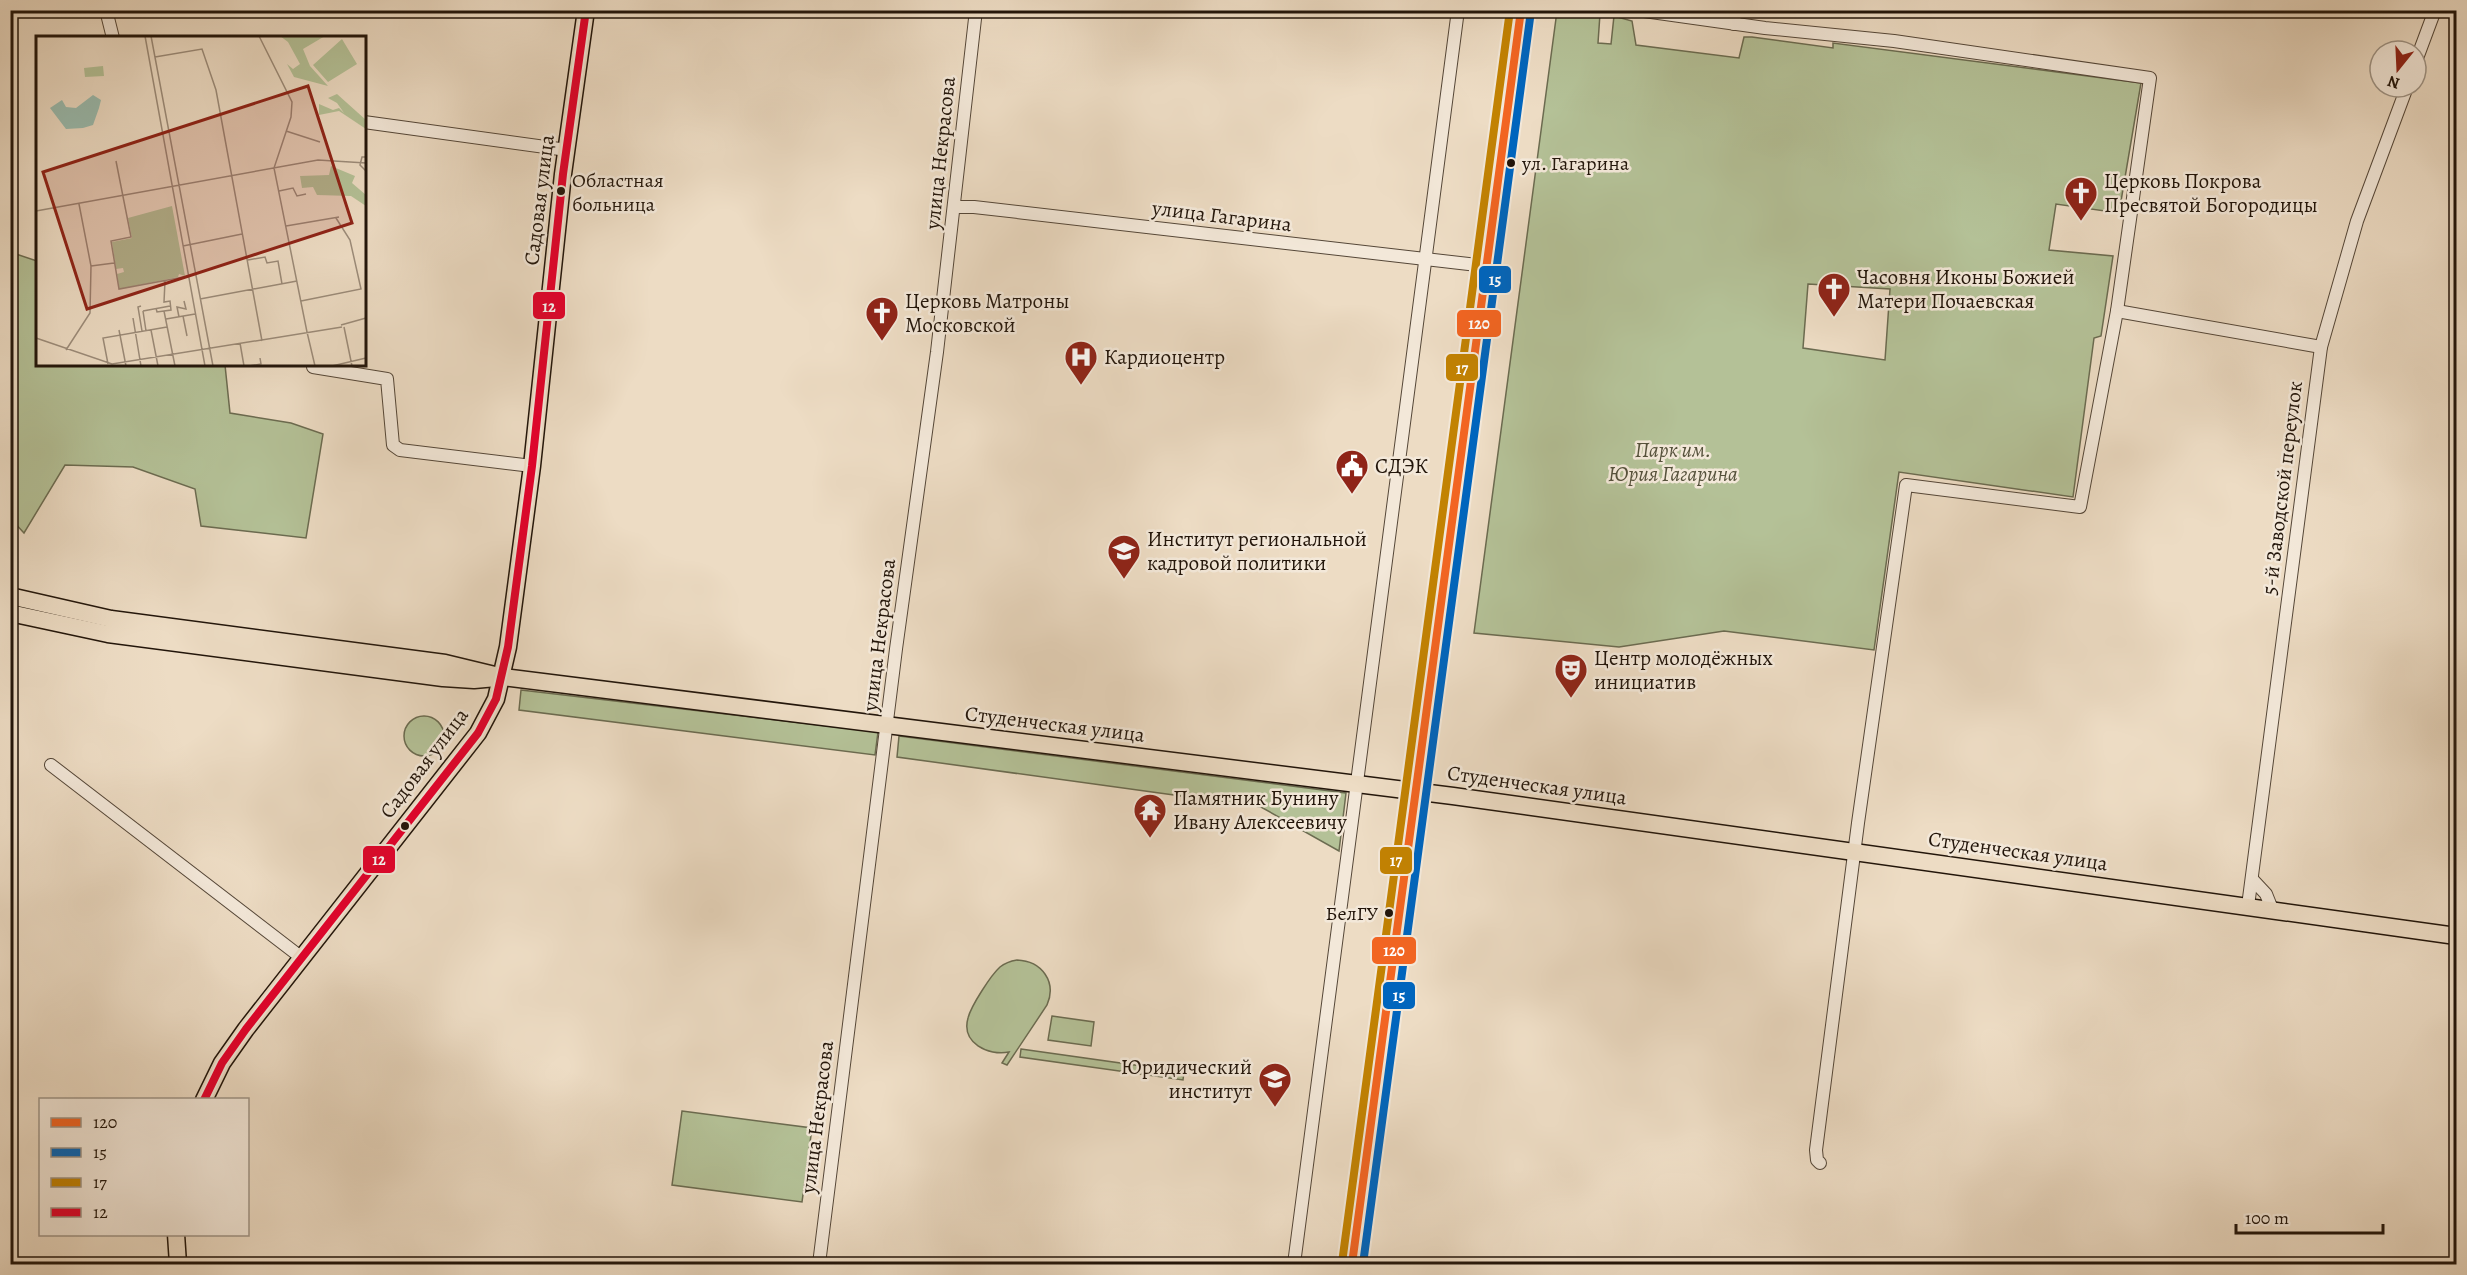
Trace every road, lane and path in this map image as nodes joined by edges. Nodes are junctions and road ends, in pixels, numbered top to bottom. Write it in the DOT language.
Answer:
graph roads {
  1 [pos="106,10"];
  2 [pos="586,10"];
  3 [pos="976,10"];
  4 [pos="1458,10"];
  5 [pos="1521,10"];
  6 [pos="1636,10"];
  7 [pos="1735,10"];
  8 [pos="2435,10"];
  9 [pos="1734,24"];
  10 [pos="112,36"];
  11 [pos="2424,39"];
  12 [pos="2403,99"];
  13 [pos="366,122"];
  14 [pos="567,150"];
  15 [pos="954,207"];
  16 [pos="1425,260"];
  17 [pos="1486,266"];
  18 [pos="2117,311"];
  19 [pos="2321,347"];
  20 [pos="313,367"];
  21 [pos="532,466"];
  22 [pos="10,596"];
  23 [pos="10,613"];
  24 [pos="503,677"];
  25 [pos="887,725"];
  26 [pos="51,765"];
  27 [pos="1356,784"];
  28 [pos="1415,791"];
  29 [pos="1854,852"];
  30 [pos="2252,879"];
  31 [pos="2248,906"];
  32 [pos="2272,909"];
  33 [pos="2457,936"];
  34 [pos="302,958"];
  35 [pos="205,1098"];
  36 [pos="1820,1163"];
  37 [pos="176,1236"];
  38 [pos="178,1264"];
  39 [pos="819,1264"];
  40 [pos="1294,1264"];
  41 [pos="1352,1264"];
  1 -- 10 [label="street"];
  2 -- 14 [label="main road, Садовая улица"];
  3 -- 15 [label="street, улица Некрасова"];
  4 -- 16 [label="street"];
  5 -- 17 [label="main road"];
  6 -- 9 [label="street"];
  7 -- 9 [label="street"];
  8 -- 11 [label="street"];
  9 -- 18 [label="street"];
  12 -- 19 [label="street, 5-й Заводской переулок"];
  13 -- 14 [label="street"];
  14 -- 21 [label="main road, Садовая улица"];
  15 -- 16 [label="street, улица Гагарина"];
  15 -- 25 [label="street, улица Некрасова"];
  16 -- 17 [label="street, улица Гагарина"];
  16 -- 27 [label="street"];
  17 -- 28 [label="main road"];
  18 -- 19 [label="street"];
  18 -- 29 [label="street"];
  19 -- 30 [label="street, 5-й Заводской переулок"];
  20 -- 21 [label="street"];
  21 -- 24 [label="main road, Садовая улица"];
  22 -- 24 [label="main road, Студенческая улица"];
  23 -- 24 [label="main road, Студенческая улица"];
  24 -- 25 [label="main road, Студенческая улица"];
  24 -- 34 [label="main road, Садовая улица"];
  25 -- 27 [label="main road, Студенческая улица"];
  25 -- 39 [label="street, улица Некрасова"];
  26 -- 34 [label="street"];
  27 -- 28 [label="main road, Студенческая улица"];
  27 -- 40 [label="street"];
  28 -- 29 [label="main road, Студенческая улица"];
  28 -- 41 [label="main road"];
  29 -- 31 [label="main road, Студенческая улица"];
  29 -- 36 [label="street"];
  30 -- 31 [label="street, 5-й Заводской переулок"];
  30 -- 32 [label="street"];
  31 -- 32 [label="main road, Студенческая улица"];
  32 -- 33 [label="main road, Студенческая улица"];
  34 -- 35 [label="main road, Садовая улица"];
  37 -- 38 [label="main road"];
}
